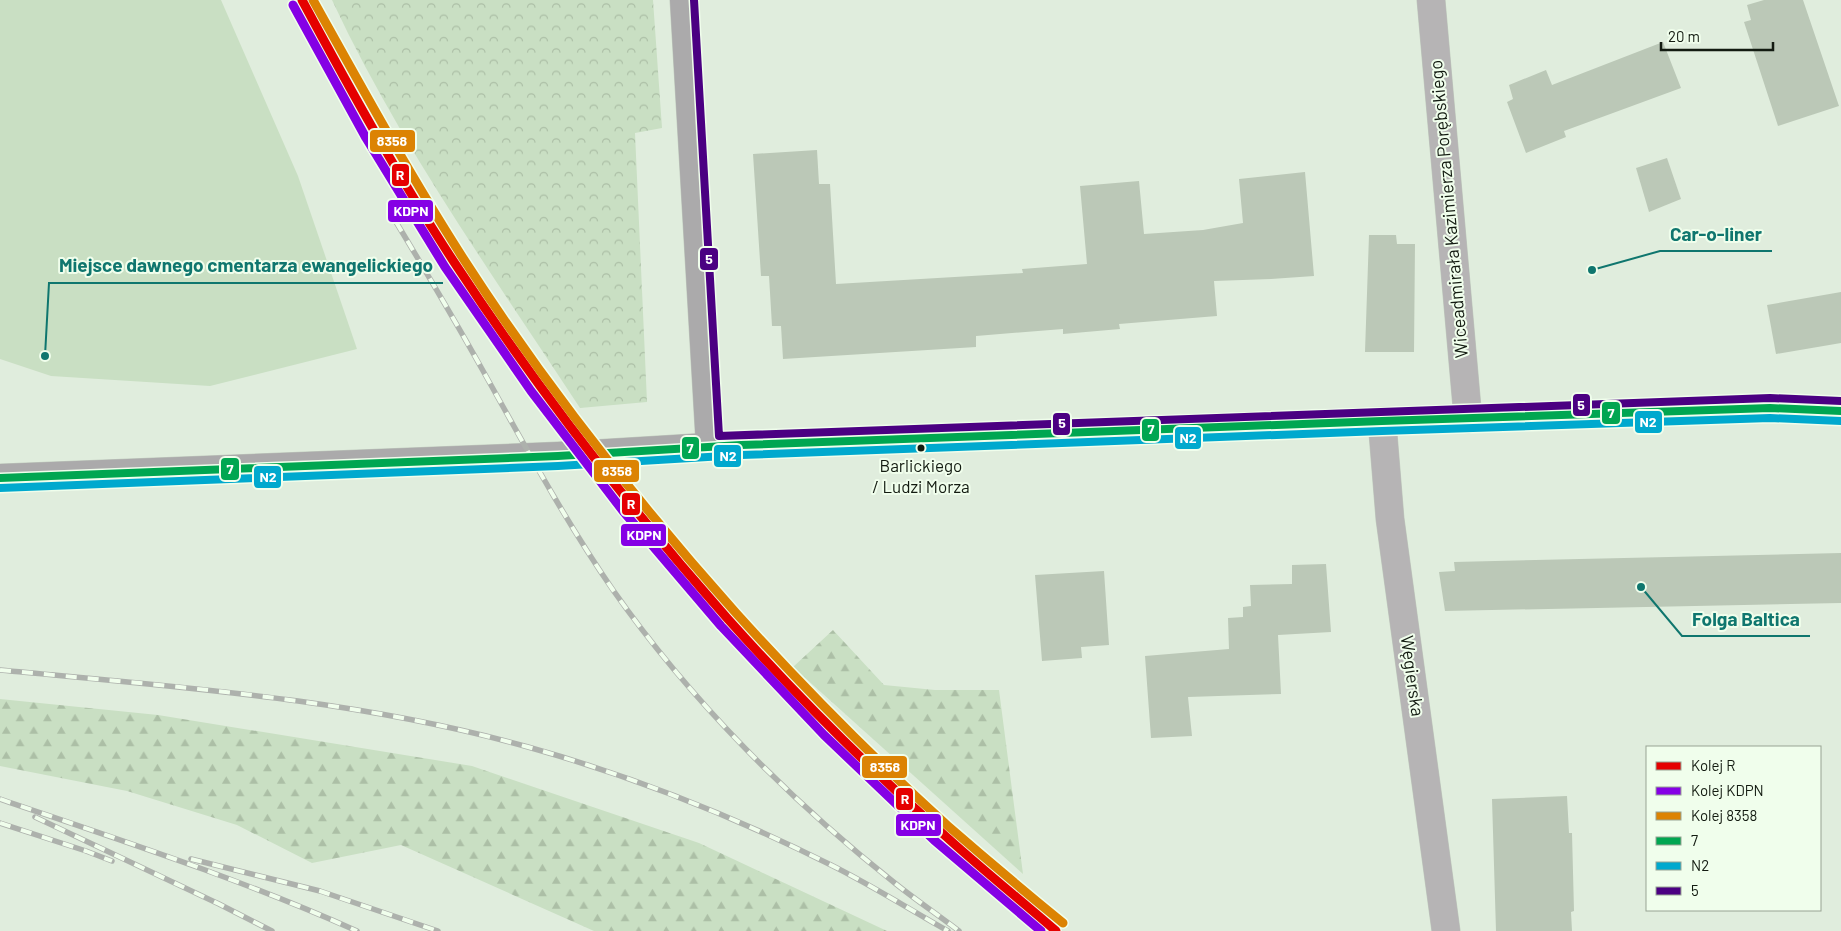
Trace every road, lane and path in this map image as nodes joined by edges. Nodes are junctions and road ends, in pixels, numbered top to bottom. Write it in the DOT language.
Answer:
graph roads {
  1 [pos="684,0"];
  2 [pos="1431,0"];
  3 [pos="1841,411"];
  4 [pos="1468,419"];
  5 [pos="1382,421"];
  6 [pos="710,446"];
  7 [pos="0,478"];
  8 [pos="1446,931"];
  1 -- 6 [label="street"];
  2 -- 4 [label="street, Wiceadmirała Kazimierza Porębskiego"];
  3 -- 4 [label="street"];
  4 -- 5 [label="street"];
  5 -- 6 [label="street"];
  5 -- 8 [label="street, Węgierska"];
  6 -- 7 [label="street"];
}
